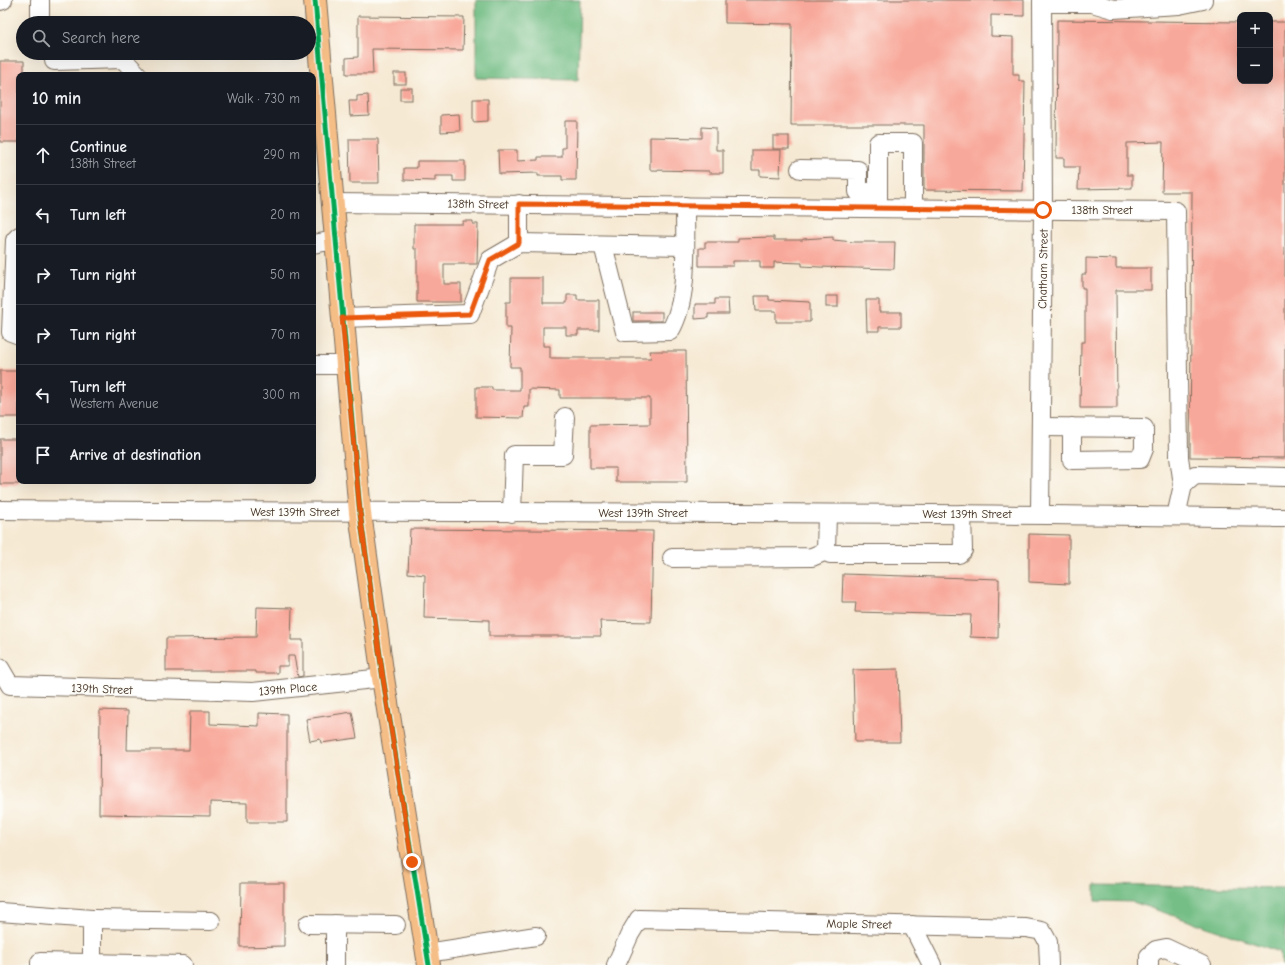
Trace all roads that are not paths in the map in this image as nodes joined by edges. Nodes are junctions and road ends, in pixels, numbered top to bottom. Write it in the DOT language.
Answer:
graph roads {
  1 [pos="3,0"];
  2 [pos="40,0"];
  3 [pos="315,0"];
  4 [pos="1203,0"];
  5 [pos="0,1"];
  6 [pos="1042,2"];
  7 [pos="40,16"];
  8 [pos="105,60"];
  9 [pos="124,60"];
  10 [pos="52,63"];
  11 [pos="135,72"];
  12 [pos="800,169"];
  13 [pos="878,200"];
  14 [pos="331,203"];
  15 [pos="519,204"];
  16 [pos="685,206"];
  17 [pos="913,208"];
  18 [pos="1043,210"];
  19 [pos="16,239"];
  20 [pos="335,240"];
  21 [pos="316,243"];
  22 [pos="519,243"];
  23 [pos="603,245"];
  24 [pos="685,246"];
  25 [pos="342,318"];
  26 [pos="16,334"];
  27 [pos="316,365"];
  28 [pos="346,365"];
  29 [pos="565,416"];
  30 [pos="1041,427"];
  31 [pos="1072,427"];
  32 [pos="1285,477"];
  33 [pos="1183,485"];
  34 [pos="0,510"];
  35 [pos="360,513"];
  36 [pos="512,513"];
  37 [pos="827,514"];
  38 [pos="962,514"];
  39 [pos="1040,514"];
  40 [pos="1176,516"];
  41 [pos="1285,518"];
  42 [pos="826,551"];
  43 [pos="672,558"];
  44 [pos="0,668"];
  45 [pos="383,678"];
  46 [pos="194,692"];
  47 [pos="0,912"];
  48 [pos="92,919"];
  49 [pos="211,921"];
  50 [pos="308,924"];
  51 [pos="335,924"];
  52 [pos="396,925"];
  53 [pos="912,925"];
  54 [pos="536,936"];
  55 [pos="428,959"];
  56 [pos="92,963"];
  57 [pos="40,964"];
  58 [pos="183,965"];
  59 [pos="335,965"];
  60 [pos="616,965"];
  61 [pos="932,965"];
  62 [pos="1049,965"];
  63 [pos="1149,965"];
  64 [pos="1202,965"];
  1 -- 5 [label="street"];
  2 -- 7 [label="street"];
  3 -- 14 [label="main road"];
  4 -- 6 [label="street"];
  6 -- 18 [label="street, Chatham Street"];
  8 -- 10 [label="street"];
  9 -- 11 [label="street"];
  12 -- 13 [label="street"];
  13 -- 16 [label="street, 138th Street"];
  13 -- 17 [label="street, 138th Street"];
  13 -- 17 [label="street"];
  14 -- 15 [label="street, 138th Street"];
  14 -- 20 [label="main road"];
  15 -- 16 [label="street, 138th Street"];
  15 -- 22 [label="street"];
  16 -- 24 [label="street"];
  17 -- 18 [label="street, 138th Street"];
  18 -- 30 [label="street, Chatham Street"];
  18 -- 33 [label="street, 138th Street"];
  19 -- 26 [label="street"];
  20 -- 21 [label="street"];
  20 -- 25 [label="main road"];
  22 -- 23 [label="street"];
  22 -- 25 [label="street"];
  23 -- 24 [label="street"];
  23 -- 24 [label="street"];
  25 -- 28 [label="main road"];
  27 -- 28 [label="street"];
  28 -- 35 [label="main road"];
  29 -- 36 [label="street"];
  30 -- 31 [label="street"];
  30 -- 39 [label="street, Chatham Street"];
  32 -- 33 [label="street"];
  33 -- 40 [label="street"];
  34 -- 35 [label="street, West 139th Street"];
  35 -- 36 [label="street, West 139th Street"];
  35 -- 45 [label="main road"];
  36 -- 37 [label="street, West 139th Street"];
  37 -- 38 [label="street, West 139th Street"];
  37 -- 42 [label="street"];
  38 -- 39 [label="street, West 139th Street"];
  38 -- 42 [label="street"];
  39 -- 40 [label="street, West 139th Street"];
  40 -- 41 [label="street, West 139th Street"];
  42 -- 43 [label="street"];
  44 -- 46 [label="street, 139th Street"];
  45 -- 46 [label="street, 139th Place"];
  45 -- 55 [label="main road"];
  47 -- 48 [label="street"];
  48 -- 49 [label="street"];
  48 -- 56 [label="street"];
  50 -- 51 [label="street"];
  51 -- 52 [label="street"];
  51 -- 59 [label="street"];
  53 -- 60 [label="street, Maple Street"];
  53 -- 61 [label="street"];
  53 -- 62 [label="street, Maple Street"];
  54 -- 55 [label="street"];
  56 -- 57 [label="street"];
  56 -- 58 [label="street"];
  63 -- 64 [label="street"];
}
